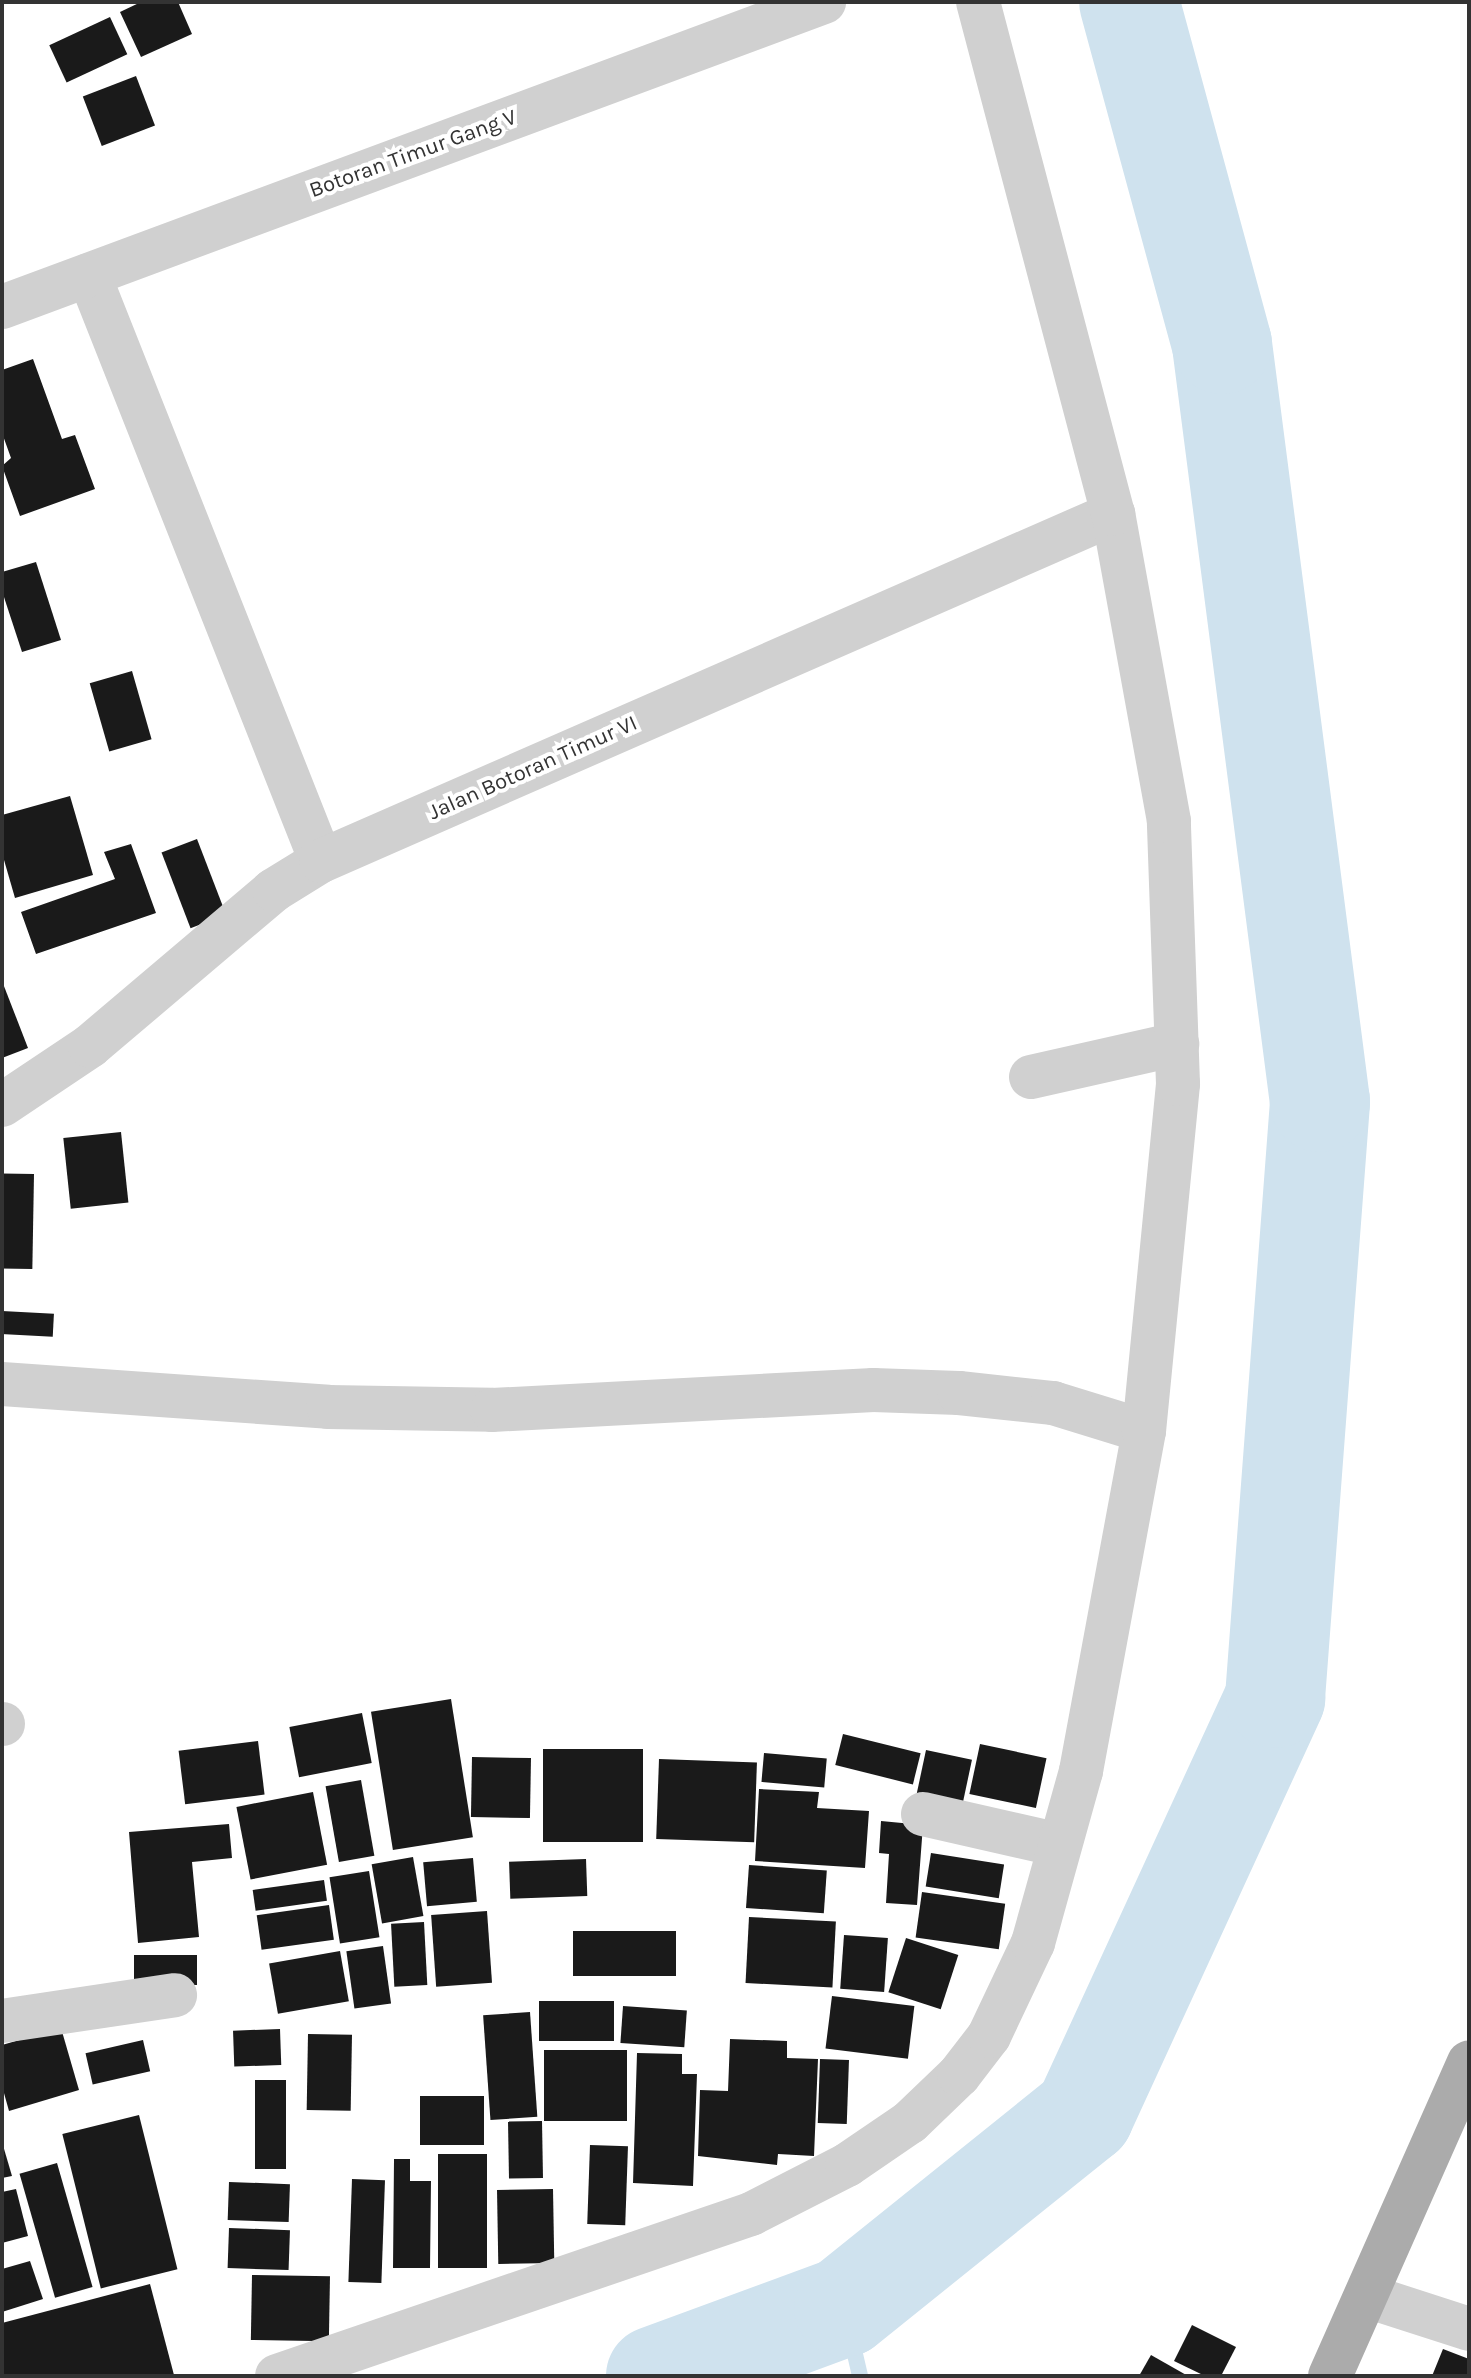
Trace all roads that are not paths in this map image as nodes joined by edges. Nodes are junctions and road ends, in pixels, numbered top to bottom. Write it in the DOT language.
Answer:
graph roads {
  1 [pos="824,2"];
  2 [pos="978,2"];
  3 [pos="89,275"];
  4 [pos="2,307"];
  5 [pos="1113,514"];
  6 [pos="321,861"];
  7 [pos="1177,1044"];
  8 [pos="1031,1077"];
  9 [pos="2,1105"];
  10 [pos="2,1384"];
  11 [pos="1144,1431"];
  12 [pos="923,1814"];
  13 [pos="1060,1845"];
  14 [pos="175,1995"];
  15 [pos="2,2021"];
  16 [pos="1469,2062"];
  17 [pos="1367,2296"];
  18 [pos="1469,2329"];
  19 [pos="277,2376"];
  20 [pos="1330,2376"];
  1 -- 3 [label="street, Botoran Timur Gang V"];
  2 -- 5 [label="street"];
  3 -- 4 [label="street, Botoran Timur Gang V"];
  3 -- 6 [label="street"];
  5 -- 6 [label="street, Jalan Botoran Timur VI"];
  5 -- 7 [label="street"];
  6 -- 9 [label="street, Jalan Botoran Timur VI"];
  7 -- 8 [label="street"];
  7 -- 11 [label="street"];
  10 -- 11 [label="street"];
  11 -- 13 [label="street"];
  12 -- 13 [label="street"];
  13 -- 19 [label="street"];
  14 -- 15 [label="street"];
  16 -- 17 [label="main road"];
  17 -- 18 [label="street"];
  17 -- 20 [label="main road"];
}
